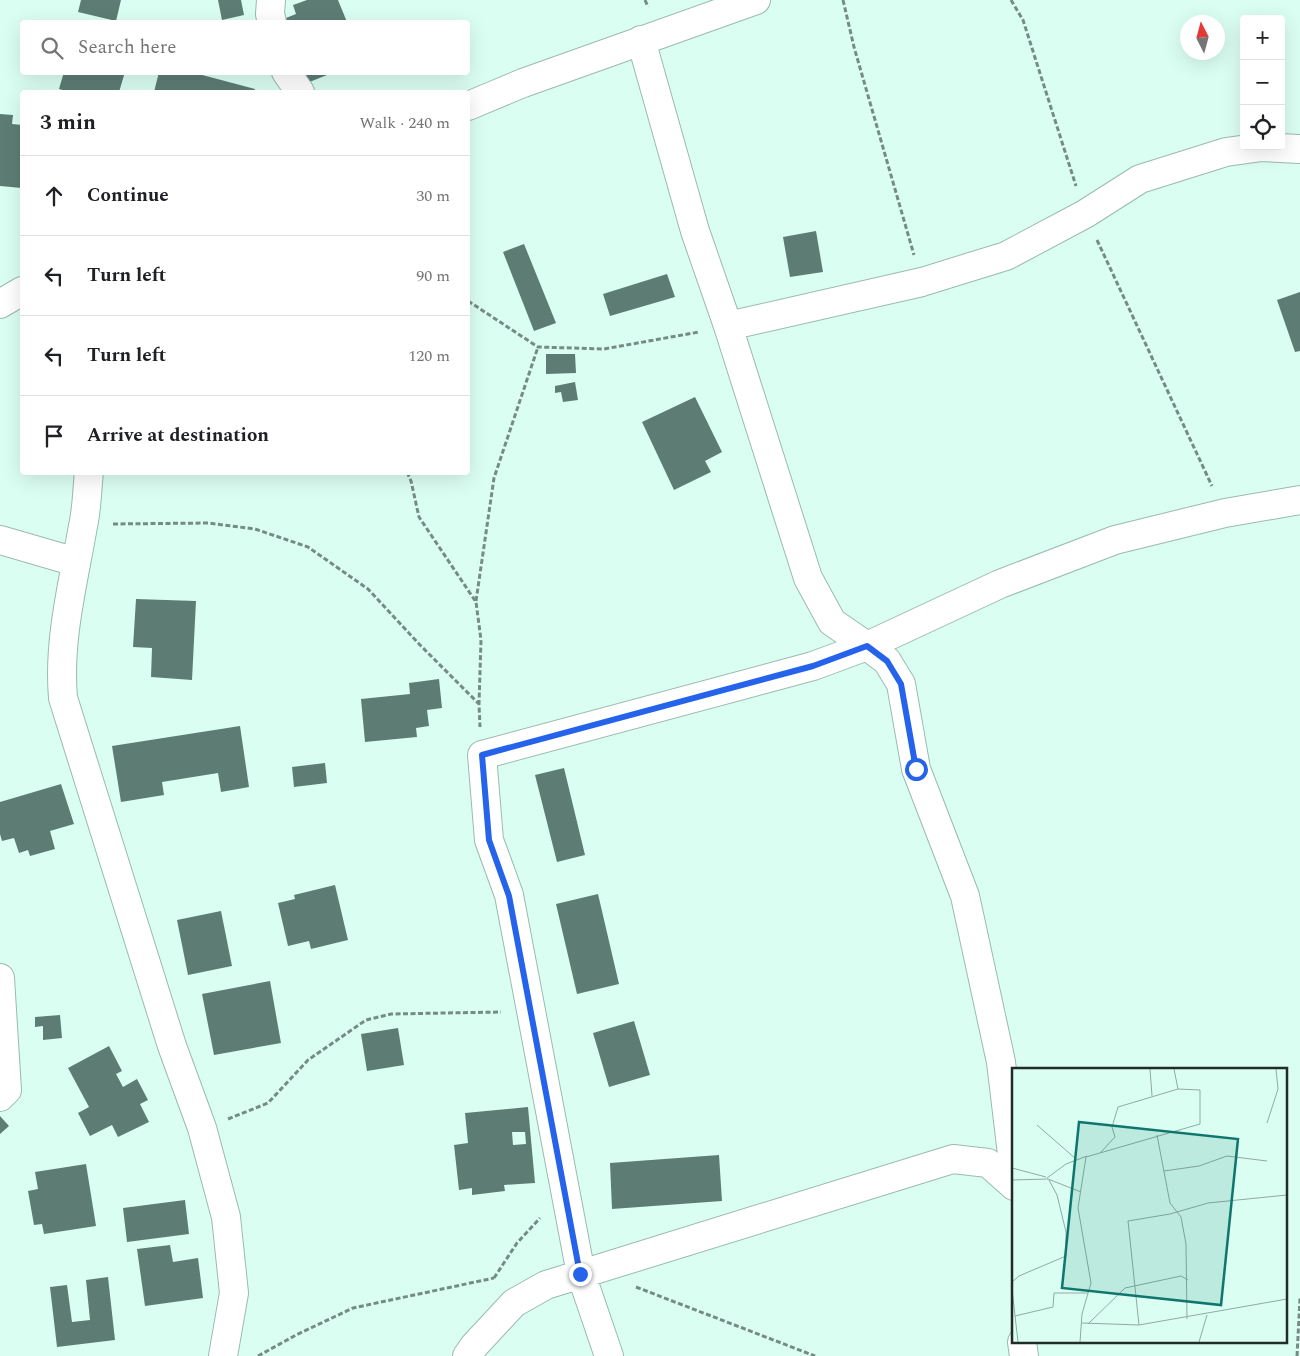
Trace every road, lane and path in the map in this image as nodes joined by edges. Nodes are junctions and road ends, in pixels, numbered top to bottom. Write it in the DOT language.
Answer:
graph roads {
  1 [pos="271,0"];
  2 [pos="756,0"];
  3 [pos="843,0"];
  4 [pos="1012,0"];
  5 [pos="272,20"];
  6 [pos="641,40"];
  7 [pos="288,75"];
  8 [pos="299,90"];
  9 [pos="470,105"];
  10 [pos="1300,149"];
  11 [pos="1085,214"];
  12 [pos="922,282"];
  13 [pos="470,302"];
  14 [pos="728,326"];
  15 [pos="538,347"];
  16 [pos="89,475"];
  17 [pos="408,475"];
  18 [pos="1300,500"];
  19 [pos="1225,513"];
  20 [pos="84,524"];
  21 [pos="0,540"];
  22 [pos="76,562"];
  23 [pos="476,602"];
  24 [pos="832,622"];
  25 [pos="867,646"];
  26 [pos="813,666"];
  27 [pos="479,704"];
  28 [pos="482,755"];
  29 [pos="0,978"];
  30 [pos="530,1011"];
  31 [pos="0,1097"];
  32 [pos="202,1128"];
  33 [pos="1012,1154"];
  34 [pos="1012,1184"];
  35 [pos="564,1192"];
  36 [pos="590,1272"];
  37 [pos="494,1278"];
  38 [pos="492,1286"];
  39 [pos="1300,1298"];
  40 [pos="223,1356"];
  41 [pos="258,1356"];
  42 [pos="467,1356"];
  43 [pos="609,1356"];
  44 [pos="816,1356"];
  45 [pos="1297,1356"];
  1 -- 5 [label="street"];
  2 -- 6 [label="street"];
  3 -- 12 [label="path"];
  4 -- 11 [label="path"];
  6 -- 9 [label="street"];
  6 -- 14 [label="street"];
  7 -- 8 [label="street"];
  10 -- 11 [label="street"];
  11 -- 12 [label="street"];
  11 -- 19 [label="path"];
  12 -- 14 [label="street"];
  13 -- 15 [label="path"];
  14 -- 15 [label="path"];
  14 -- 24 [label="street"];
  15 -- 23 [label="path"];
  16 -- 20 [label="street"];
  17 -- 23 [label="path"];
  18 -- 19 [label="street"];
  19 -- 25 [label="street"];
  20 -- 22 [label="street"];
  20 -- 27 [label="path"];
  21 -- 22 [label="street"];
  22 -- 32 [label="street"];
  23 -- 27 [label="path"];
  24 -- 25 [label="street"];
  24 -- 26 [label="street"];
  25 -- 26 [label="street"];
  25 -- 33 [label="street"];
  26 -- 28 [label="street"];
  27 -- 28 [label="path"];
  28 -- 30 [label="street"];
  29 -- 31 [label="street"];
  30 -- 32 [label="path"];
  30 -- 35 [label="street"];
  32 -- 40 [label="street"];
  34 -- 36 [label="street"];
  35 -- 36 [label="street"];
  35 -- 37 [label="path"];
  36 -- 42 [label="street"];
  36 -- 43 [label="street"];
  36 -- 44 [label="path"];
  37 -- 38 [label="path"];
  37 -- 41 [label="path"];
  39 -- 45 [label="path"];
}
